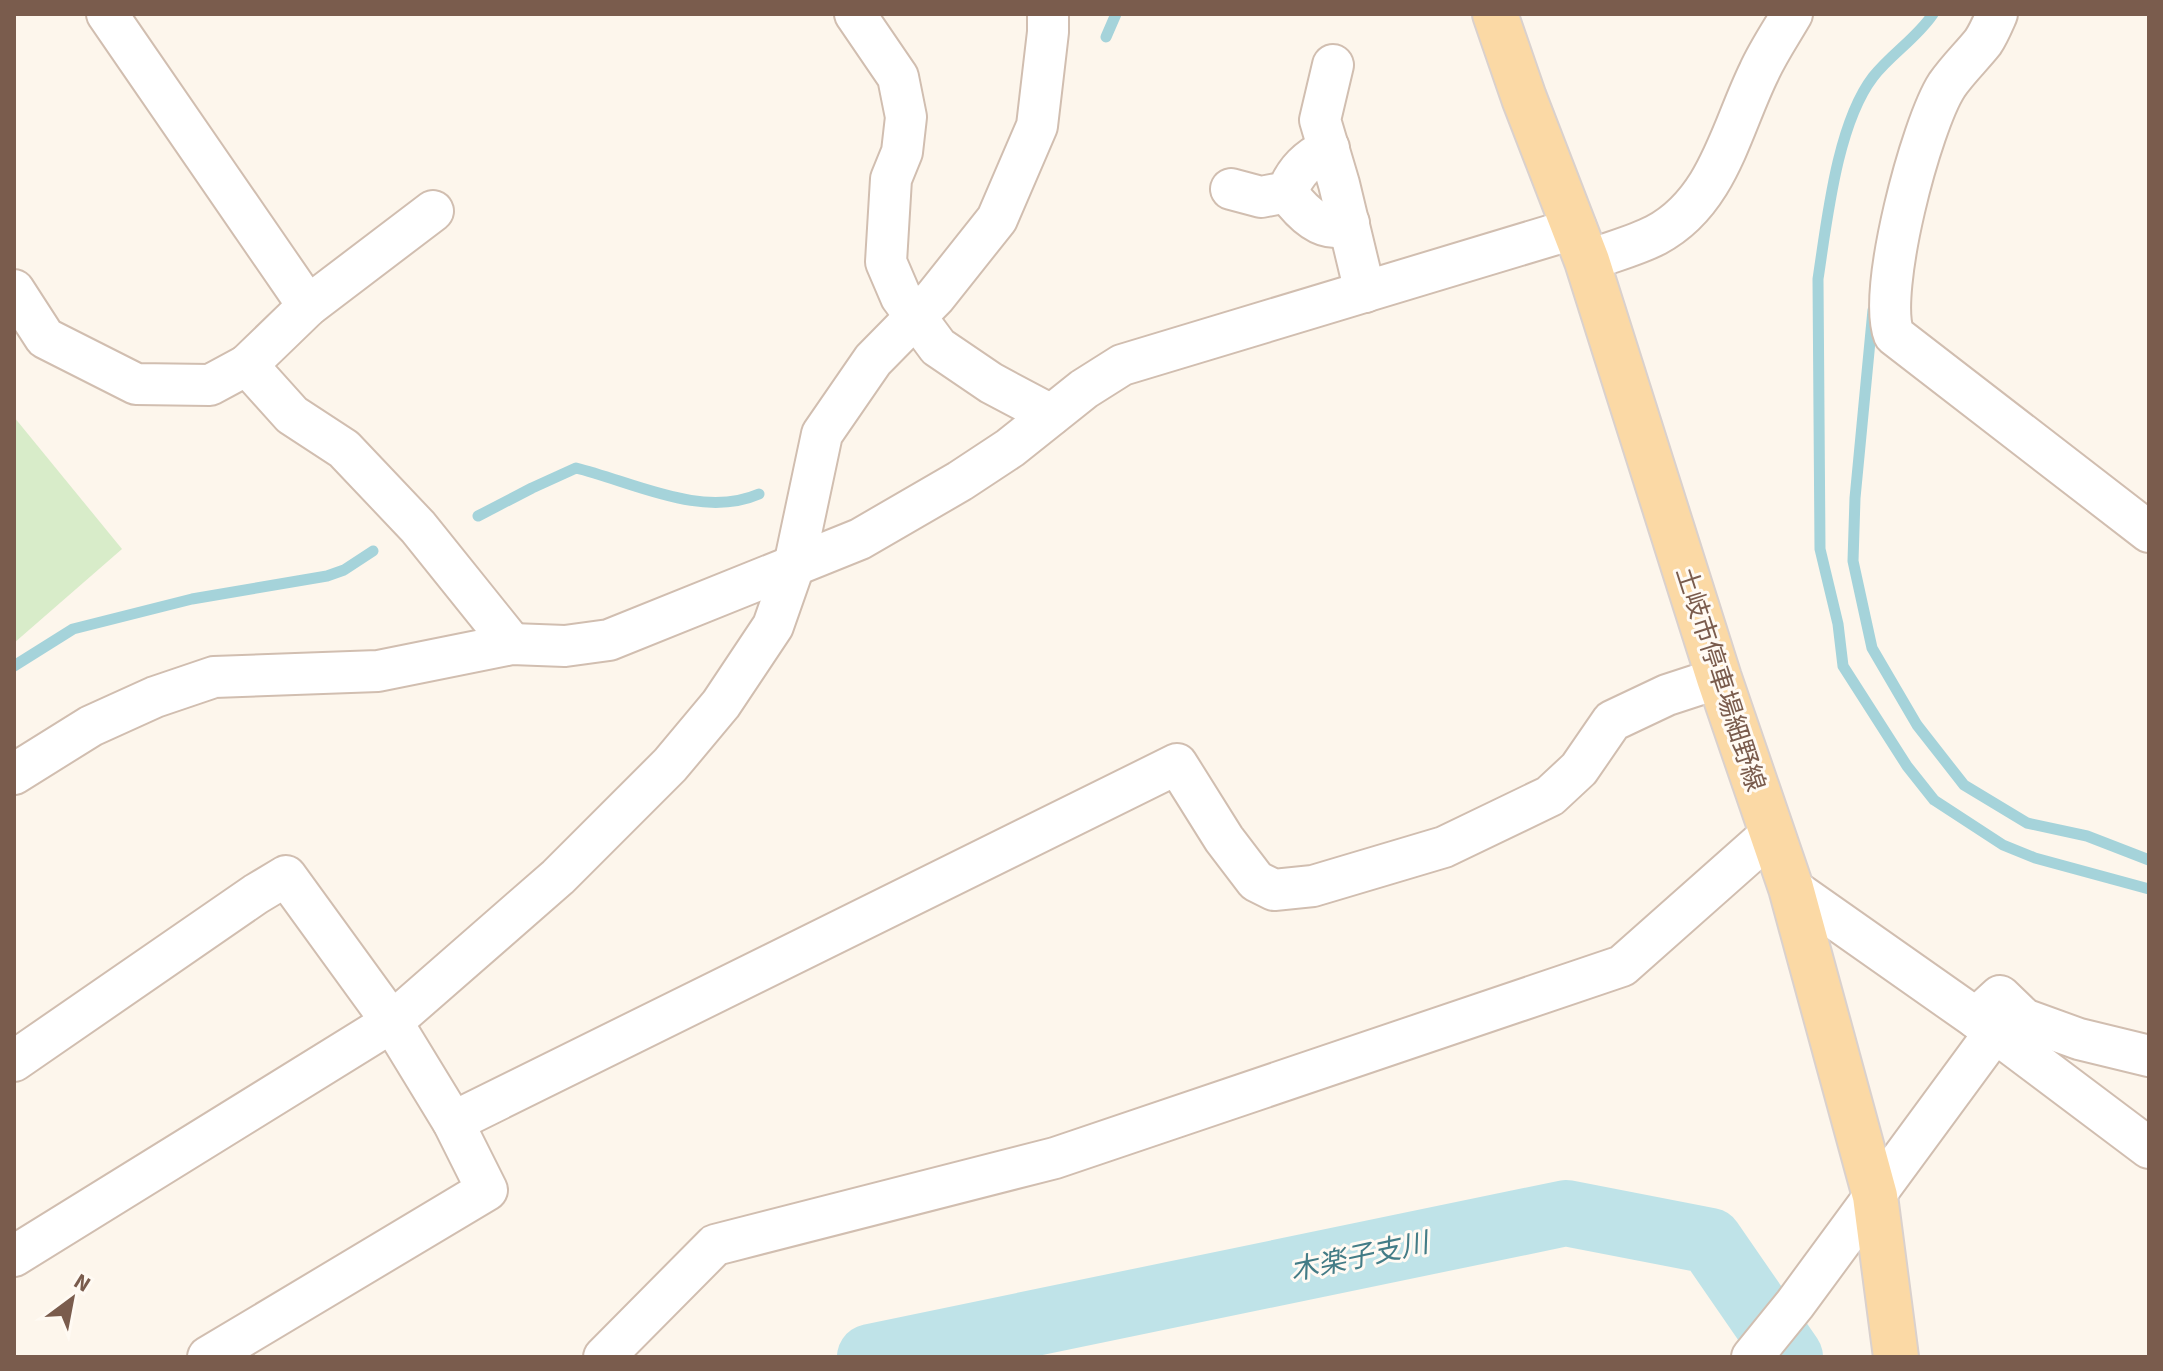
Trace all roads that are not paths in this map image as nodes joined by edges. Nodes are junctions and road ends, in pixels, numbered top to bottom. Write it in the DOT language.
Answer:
graph roads {
  1 [pos="107,14"];
  2 [pos="855,14"];
  3 [pos="1048,14"];
  4 [pos="1495,14"];
  5 [pos="1792,14"];
  6 [pos="1997,14"];
  7 [pos="1333,65"];
  8 [pos="1329,148"];
  9 [pos="1231,189"];
  10 [pos="1287,192"];
  11 [pos="433,211"];
  12 [pos="1349,223"];
  13 [pos="1582,244"];
  14 [pos="14,290"];
  15 [pos="1365,292"];
  16 [pos="308,306"];
  17 [pos="915,318"];
  18 [pos="247,365"];
  19 [pos="1051,415"];
  20 [pos="2149,532"];
  21 [pos="794,566"];
  22 [pos="512,644"];
  23 [pos="1719,678"];
  24 [pos="14,774"];
  25 [pos="1772,833"];
  26 [pos="1791,888"];
  27 [pos="392,1022"];
  28 [pos="1985,1025"];
  29 [pos="2149,1056"];
  30 [pos="14,1061"];
  31 [pos="453,1122"];
  32 [pos="2149,1148"];
  33 [pos="1875,1196"];
  34 [pos="14,1256"];
  35 [pos="208,1357"];
  36 [pos="604,1357"];
  37 [pos="1752,1357"];
  38 [pos="1896,1357"];
  1 -- 16 [label="street"];
  2 -- 17 [label="street"];
  3 -- 17 [label="street"];
  4 -- 13 [label="main road, 土岐市停車場細野線"];
  5 -- 13 [label="street"];
  6 -- 20 [label="street"];
  7 -- 8 [label="street"];
  8 -- 10 [label="street"];
  8 -- 12 [label="street"];
  9 -- 10 [label="street"];
  10 -- 12 [label="street"];
  11 -- 16 [label="street"];
  12 -- 15 [label="street"];
  13 -- 15 [label="street"];
  13 -- 23 [label="main road, 土岐市停車場細野線"];
  14 -- 18 [label="street"];
  15 -- 19 [label="street"];
  16 -- 18 [label="street"];
  17 -- 19 [label="street"];
  17 -- 21 [label="street"];
  18 -- 22 [label="street"];
  19 -- 21 [label="street"];
  21 -- 22 [label="street"];
  21 -- 27 [label="street"];
  22 -- 24 [label="street"];
  23 -- 25 [label="main road, 土岐市停車場細野線"];
  23 -- 31 [label="street"];
  25 -- 26 [label="main road, 土岐市停車場細野線"];
  25 -- 36 [label="street"];
  26 -- 28 [label="street"];
  26 -- 33 [label="main road, 土岐市停車場細野線"];
  27 -- 30 [label="street"];
  27 -- 31 [label="street"];
  27 -- 34 [label="street"];
  28 -- 29 [label="street"];
  28 -- 32 [label="street"];
  28 -- 33 [label="street"];
  31 -- 35 [label="street"];
  33 -- 37 [label="street"];
  33 -- 38 [label="main road, 土岐市停車場細野線"];
}
